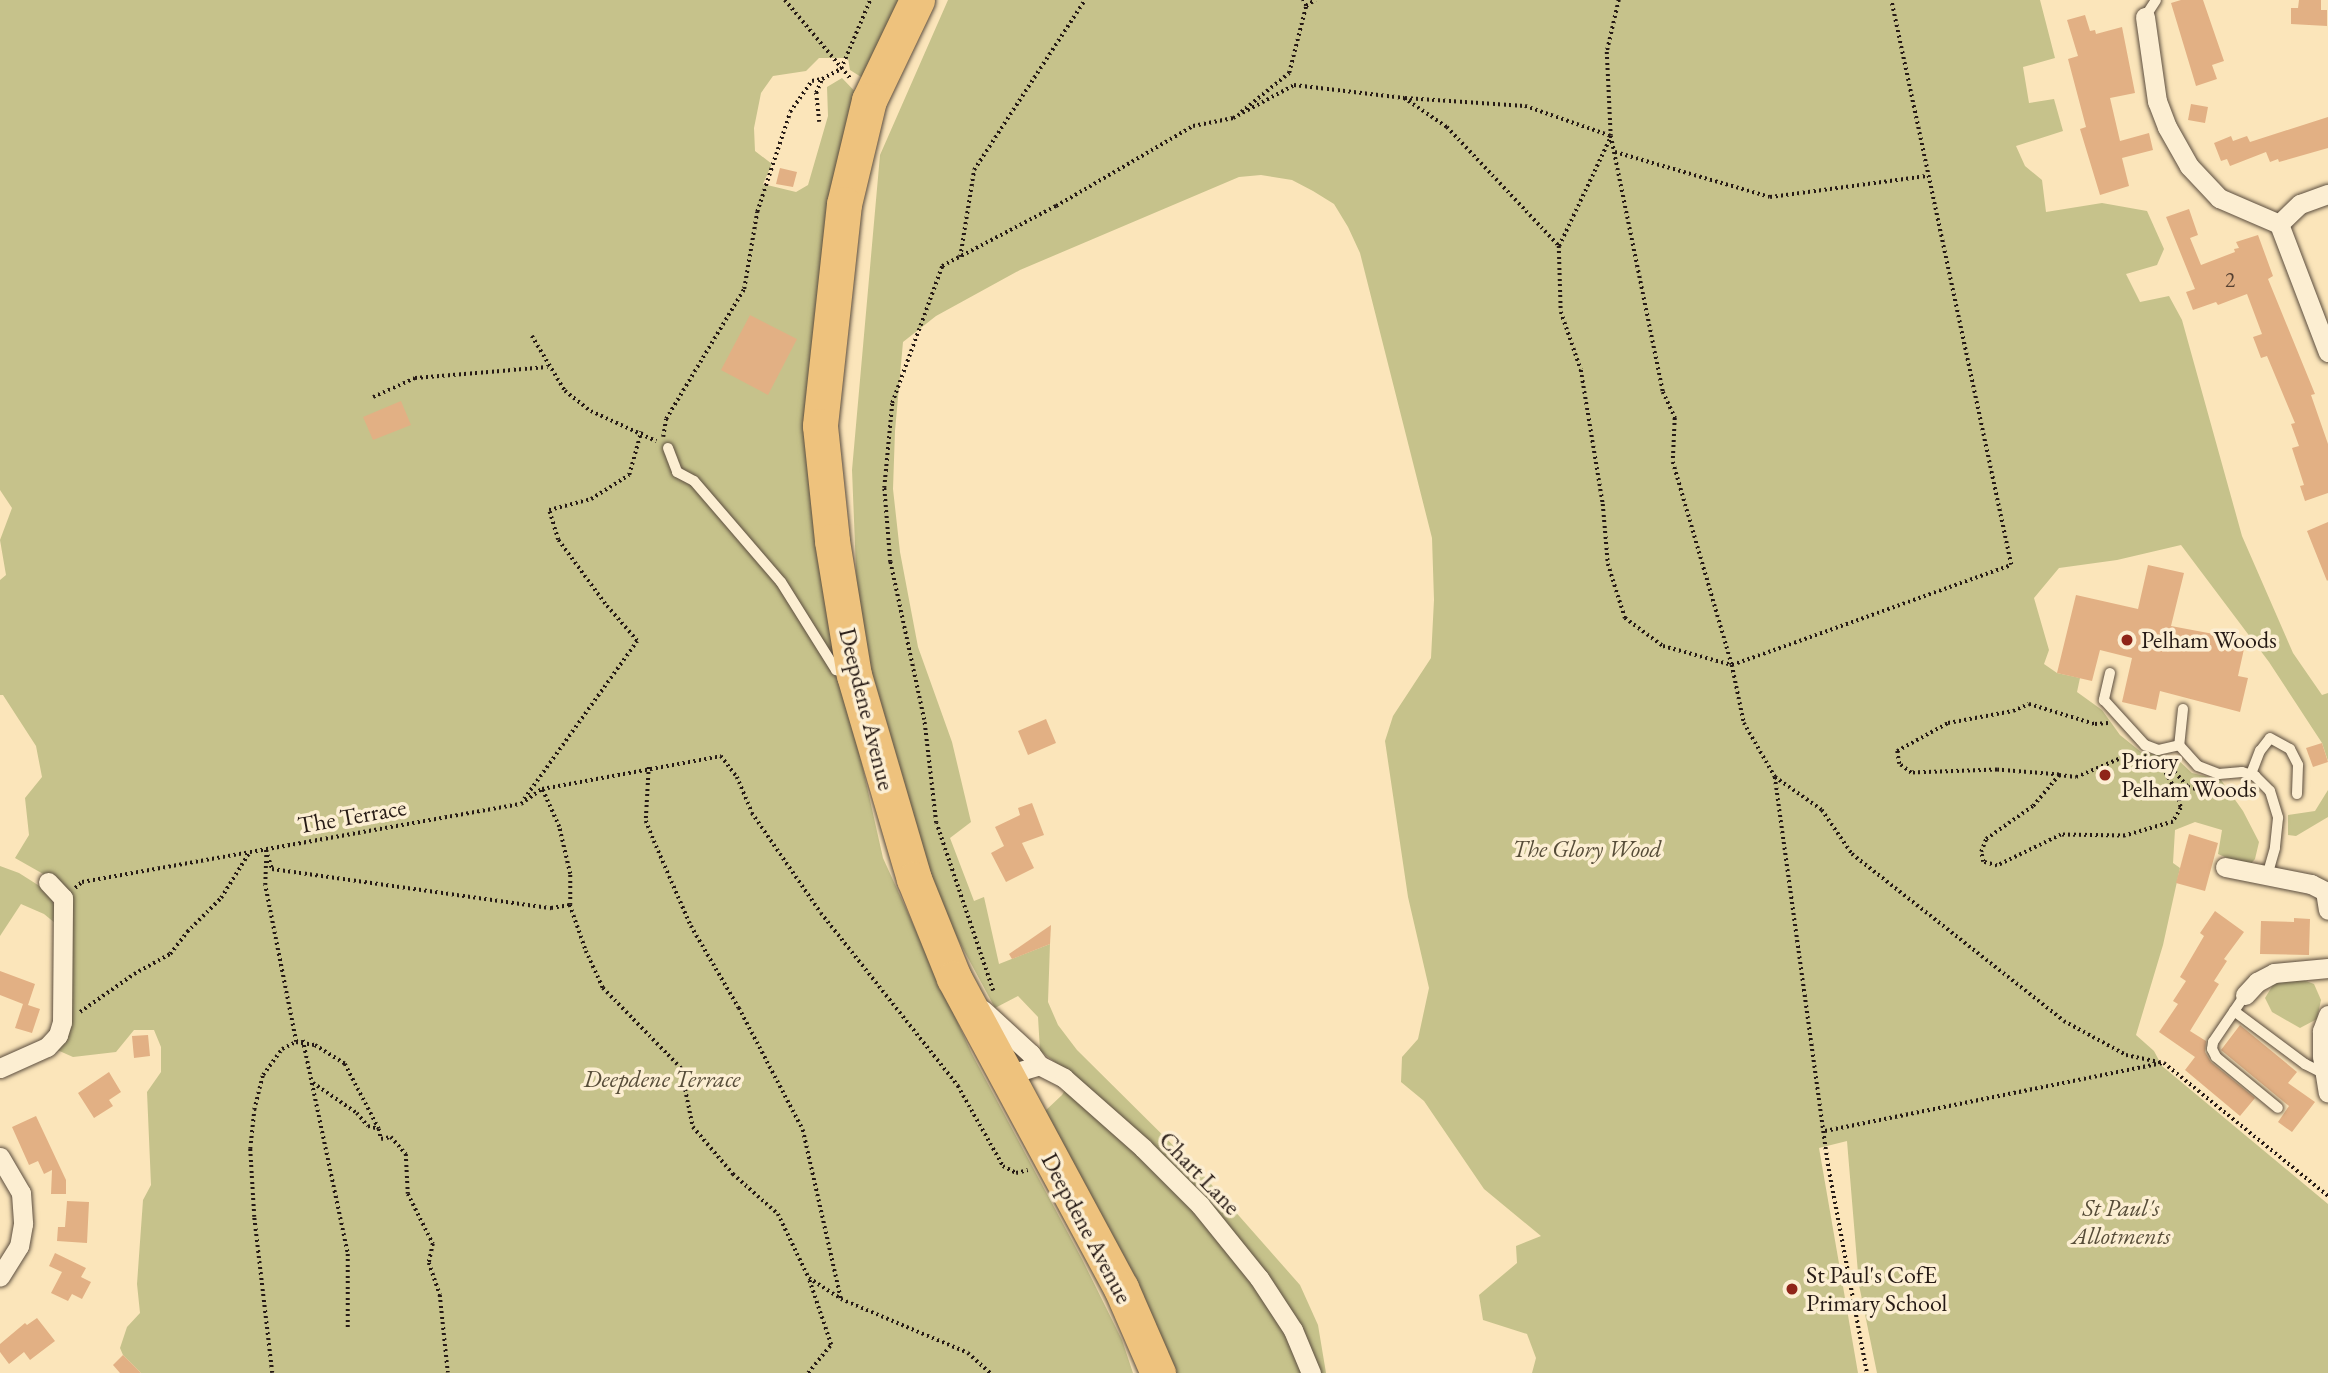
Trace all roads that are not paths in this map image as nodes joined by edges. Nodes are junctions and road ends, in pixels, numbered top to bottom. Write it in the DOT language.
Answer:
graph roads {
  1 [pos="917,0"];
  2 [pos="2156,0"];
  3 [pos="2145,17"];
  4 [pos="2328,194"];
  5 [pos="2279,223"];
  6 [pos="2328,352"];
  7 [pos="668,448"];
  8 [pos="2110,673"];
  9 [pos="854,675"];
  10 [pos="2183,709"];
  11 [pos="2179,745"];
  12 [pos="2251,775"];
  13 [pos="2297,794"];
  14 [pos="2225,867"];
  15 [pos="2267,876"];
  16 [pos="48,882"];
  17 [pos="2328,910"];
  18 [pos="2328,968"];
  19 [pos="954,978"];
  20 [pos="2239,1003"];
  21 [pos="2328,1015"];
  22 [pos="0,1068"];
  23 [pos="1023,1070"];
  24 [pos="2326,1081"];
  25 [pos="2278,1108"];
  26 [pos="0,1157"];
  27 [pos="0,1276"];
  28 [pos="1158,1373"];
  29 [pos="1311,1373"];
  1 -- 9 [label="highway, Deepdene Avenue"];
  2 -- 3 [label="lane"];
  3 -- 5 [label="street"];
  4 -- 5 [label="street"];
  5 -- 6 [label="street"];
  7 -- 9 [label="lane"];
  8 -- 11 [label="lane"];
  9 -- 19 [label="highway, Deepdene Avenue"];
  10 -- 11 [label="lane"];
  11 -- 12 [label="lane"];
  12 -- 13 [label="lane"];
  12 -- 15 [label="lane"];
  14 -- 15 [label="street"];
  15 -- 17 [label="street"];
  16 -- 22 [label="street"];
  18 -- 20 [label="street"];
  19 -- 23 [label="highway, Deepdene Avenue"];
  19 -- 23 [label="street, Chart Lane"];
  20 -- 24 [label="lane"];
  20 -- 25 [label="lane"];
  21 -- 24 [label="street"];
  23 -- 28 [label="highway, Deepdene Avenue"];
  23 -- 29 [label="street, Chart Lane"];
  26 -- 27 [label="street"];
}
